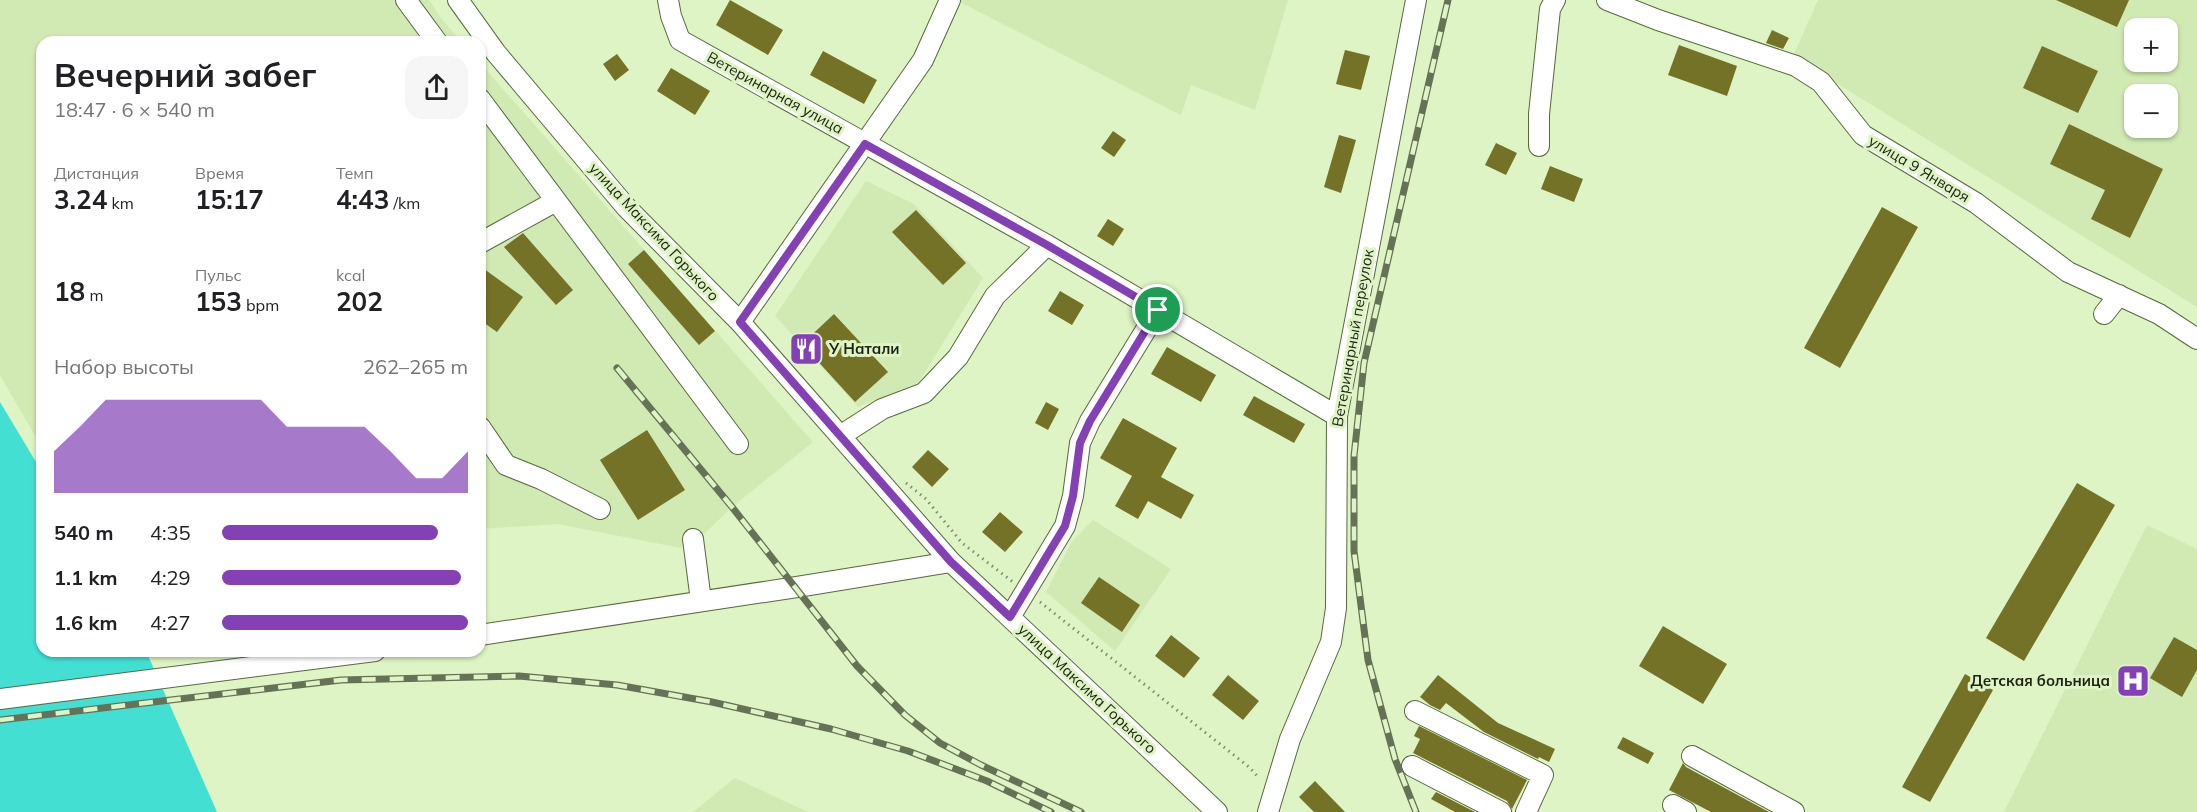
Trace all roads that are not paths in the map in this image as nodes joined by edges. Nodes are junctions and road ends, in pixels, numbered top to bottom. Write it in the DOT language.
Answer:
graph roads {
  1 [pos="406,0"];
  2 [pos="668,0"];
  3 [pos="950,0"];
  4 [pos="1416,0"];
  5 [pos="1555,0"];
  6 [pos="1607,0"];
  7 [pos="466,5"];
  8 [pos="433,36"];
  9 [pos="485,36"];
  10 [pos="486,37"];
  11 [pos="486,107"];
  12 [pos="865,144"];
  13 [pos="1539,146"];
  14 [pos="556,201"];
  15 [pos="486,240"];
  16 [pos="1047,245"];
  17 [pos="2119,295"];
  18 [pos="1158,310"];
  19 [pos="2104,314"];
  20 [pos="740,322"];
  21 [pos="2197,339"];
  22 [pos="1337,416"];
  23 [pos="486,436"];
  24 [pos="840,436"];
  25 [pos="738,444"];
  26 [pos="600,509"];
  27 [pos="693,539"];
  28 [pos="951,562"];
  29 [pos="701,601"];
  30 [pos="1010,617"];
  31 [pos="486,634"];
  32 [pos="329,657"];
  33 [pos="0,699"];
  34 [pos="1415,711"];
  35 [pos="1692,756"];
  36 [pos="1412,766"];
  37 [pos="1217,812"];
  38 [pos="1268,812"];
  39 [pos="1501,812"];
  40 [pos="1526,812"];
  41 [pos="1794,812"];
  1 -- 8 [label="street"];
  2 -- 12 [label="street, Ветеринарная улица"];
  3 -- 12 [label="street"];
  4 -- 22 [label="street, Ветеринарный переулок"];
  5 -- 13 [label="street"];
  6 -- 17 [label="street, улица 9 Января"];
  7 -- 9 [label="street, улица Максима Горького"];
  10 -- 20 [label="street, улица Максима Горького"];
  11 -- 14 [label="street"];
  12 -- 16 [label="street, Ветеринарная улица"];
  12 -- 20 [label="street"];
  14 -- 15 [label="street"];
  14 -- 25 [label="street"];
  16 -- 18 [label="street, Ветеринарная улица"];
  16 -- 24 [label="street"];
  17 -- 19 [label="street"];
  17 -- 21 [label="street, улица 9 Января"];
  18 -- 22 [label="street, Ветеринарная улица"];
  18 -- 30 [label="street"];
  20 -- 24 [label="street, улица Максима Горького"];
  22 -- 38 [label="street, Ветеринарный переулок"];
  23 -- 26 [label="street"];
  24 -- 28 [label="street, улица Максима Горького"];
  27 -- 29 [label="street"];
  28 -- 29 [label="street"];
  28 -- 30 [label="street, улица Максима Горького"];
  29 -- 31 [label="street"];
  30 -- 37 [label="street, улица Максима Горького"];
  32 -- 33 [label="street"];
  34 -- 40 [label="street"];
  35 -- 41 [label="street"];
  36 -- 39 [label="street"];
}
